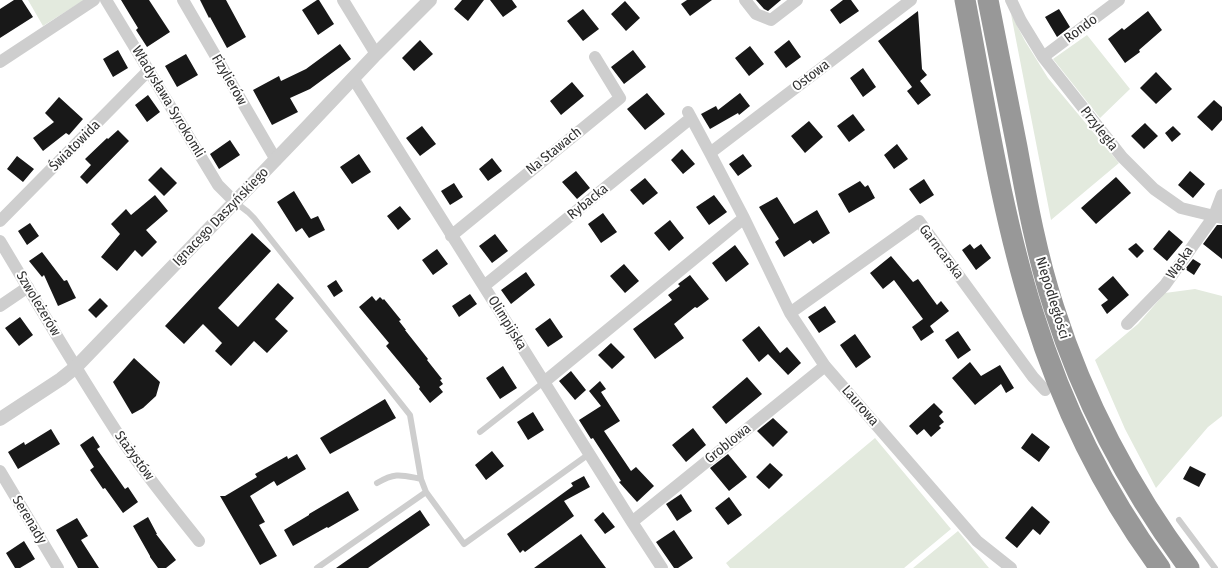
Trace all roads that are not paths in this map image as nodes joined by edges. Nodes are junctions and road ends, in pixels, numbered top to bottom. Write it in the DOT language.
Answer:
graph roads {
  1 [pos="94,0"];
  2 [pos="106,0"];
  3 [pos="183,0"];
  4 [pos="343,0"];
  5 [pos="430,0"];
  6 [pos="745,0"];
  7 [pos="797,0"];
  8 [pos="911,0"];
  9 [pos="965,0"];
  10 [pos="988,0"];
  11 [pos="1011,0"];
  12 [pos="1119,0"];
  13 [pos="376,54"];
  14 [pos="595,57"];
  15 [pos="1043,57"];
  16 [pos="0,62"];
  17 [pos="149,70"];
  18 [pos="353,78"];
  19 [pos="689,115"];
  20 [pos="710,153"];
  21 [pos="276,160"];
  22 [pos="1222,195"];
  23 [pos="235,202"];
  24 [pos="1218,217"];
  25 [pos="744,218"];
  26 [pos="0,221"];
  27 [pos="452,236"];
  28 [pos="0,240"];
  29 [pos="484,286"];
  30 [pos="28,287"];
  31 [pos="0,306"];
  32 [pos="790,313"];
  33 [pos="1127,324"];
  34 [pos="825,366"];
  35 [pos="76,367"];
  36 [pos="544,382"];
  37 [pos="1045,390"];
  38 [pos="0,419"];
  39 [pos="480,432"];
  40 [pos="589,454"];
  41 [pos="0,471"];
  42 [pos="422,479"];
  43 [pos="377,483"];
  44 [pos="426,492"];
  45 [pos="1179,520"];
  46 [pos="632,522"];
  47 [pos="199,540"];
  48 [pos="659,567"];
  49 [pos="58,568"];
  50 [pos="317,568"];
  51 [pos="1011,568"];
  52 [pos="1160,568"];
  53 [pos="1189,568"];
  54 [pos="1215,568"];
  1 -- 16 [label="street"];
  2 -- 17 [label="street, Władysława Syrokomli"];
  3 -- 21 [label="street, Fizylierów"];
  4 -- 13 [label="street"];
  5 -- 13 [label="street, Ignacego Daszyńskiego"];
  6 -- 7 [label="street"];
  8 -- 20 [label="street, Ostowa"];
  9 -- 52 [label="highway, Niepodległości"];
  10 -- 53 [label="highway, Niepodległości"];
  11 -- 15 [label="street, Przyległa"];
  12 -- 15 [label="street, Rondo"];
  13 -- 18 [label="street, Ignacego Daszyńskiego"];
  14 -- 27 [label="street, Na Stawach"];
  15 -- 24 [label="street, Przyległa"];
  17 -- 23 [label="street, Władysława Syrokomli"];
  17 -- 26 [label="street, Światowida"];
  18 -- 21 [label="street, Ignacego Daszyńskiego"];
  18 -- 27 [label="street, Olimpijska"];
  19 -- 20 [label="street, Laurowa"];
  19 -- 29 [label="street, Rybacka"];
  20 -- 25 [label="street, Laurowa"];
  21 -- 23 [label="street, Ignacego Daszyńskiego"];
  22 -- 24 [label="street, Wąska"];
  23 -- 35 [label="street, Ignacego Daszyńskiego"];
  23 -- 42 [label="lane"];
  24 -- 33 [label="street, Wąska"];
  25 -- 32 [label="street, Laurowa"];
  25 -- 36 [label="street"];
  27 -- 29 [label="street, Olimpijska"];
  28 -- 30 [label="street, Szwoleżerów"];
  29 -- 36 [label="street, Olimpijska"];
  30 -- 31 [label="street"];
  30 -- 35 [label="street, Szwoleżerów"];
  32 -- 34 [label="street, Laurowa"];
  32 -- 37 [label="street, Garncarska"];
  34 -- 46 [label="street, Groblowa"];
  34 -- 51 [label="street, Laurowa"];
  35 -- 38 [label="street, Ignacego Daszyńskiego"];
  35 -- 47 [label="street, Stażystów"];
  36 -- 39 [label="lane"];
  36 -- 40 [label="street, Olimpijska"];
  40 -- 44 [label="lane"];
  40 -- 46 [label="street, Olimpijska"];
  41 -- 49 [label="street, Serenady"];
  42 -- 43 [label="lane"];
  42 -- 44 [label="lane"];
  44 -- 50 [label="lane"];
  45 -- 54 [label="lane"];
  46 -- 48 [label="street, Olimpijska"];
}
